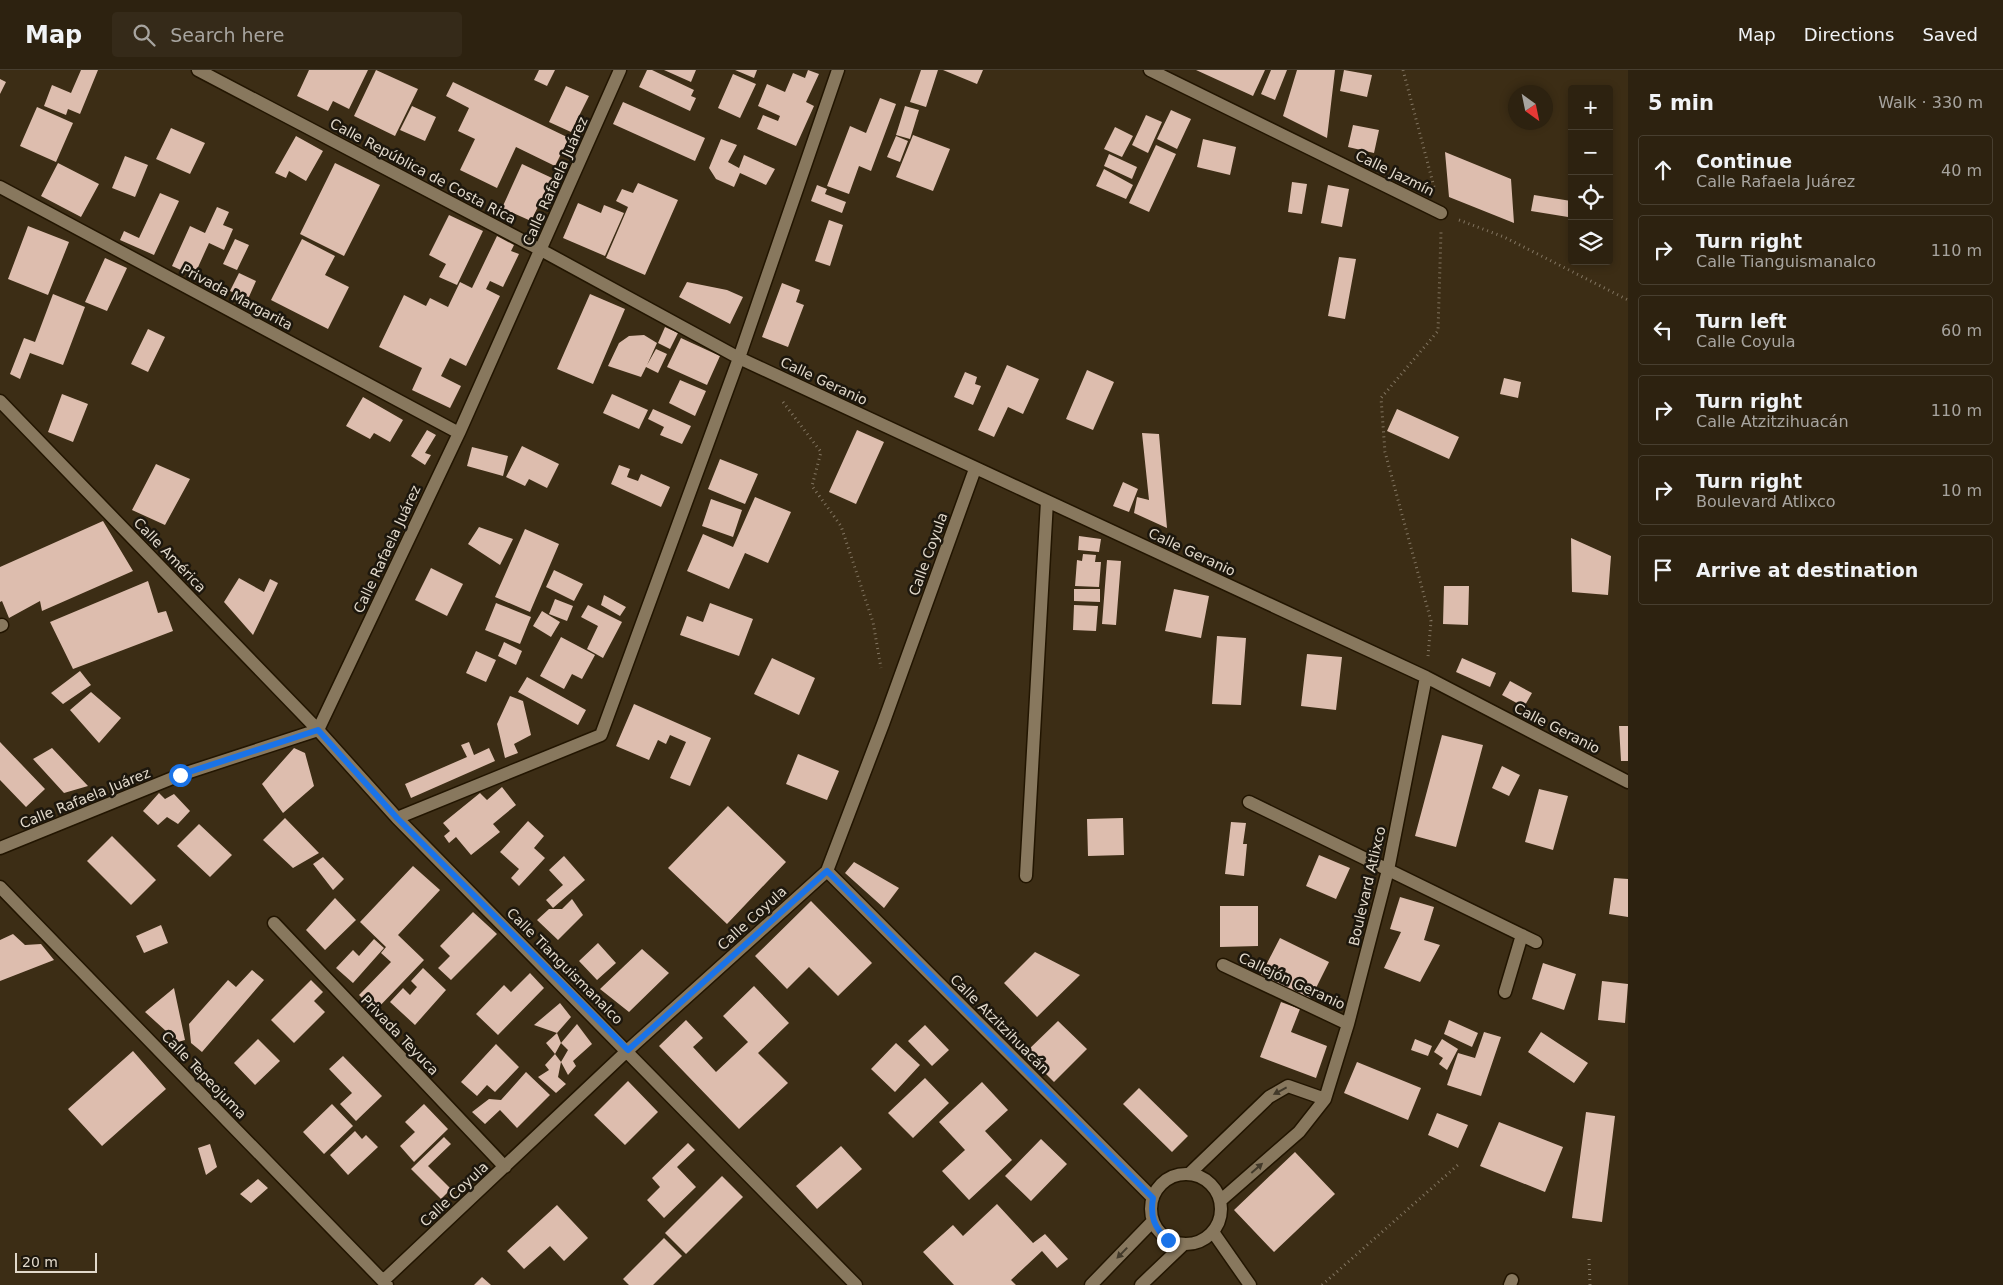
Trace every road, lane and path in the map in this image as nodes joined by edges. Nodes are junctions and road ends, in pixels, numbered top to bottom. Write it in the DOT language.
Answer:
graph roads {
  1 [pos="198,70"];
  2 [pos="620,70"];
  3 [pos="838,70"];
  4 [pos="1150,70"];
  5 [pos="1403,70"];
  6 [pos="1170,74"];
  7 [pos="0,187"];
  8 [pos="1441,212"];
  9 [pos="541,250"];
  10 [pos="1628,300"];
  11 [pos="739,358"];
  12 [pos="778,396"];
  13 [pos="0,400"];
  14 [pos="459,433"];
  15 [pos="975,469"];
  16 [pos="1047,501"];
  17 [pos="881,669"];
  18 [pos="1426,677"];
  19 [pos="318,730"];
  20 [pos="1628,782"];
  21 [pos="1250,802"];
  22 [pos="397,818"];
  23 [pos="0,848"];
  24 [pos="1388,870"];
  25 [pos="827,871"];
  26 [pos="1026,876"];
  27 [pos="0,887"];
  28 [pos="274,924"];
  29 [pos="1522,935"];
  30 [pos="1536,942"];
  31 [pos="1223,965"];
  32 [pos="1505,992"];
  33 [pos="1348,1024"];
  34 [pos="628,1050"];
  35 [pos="1325,1099"];
  36 [pos="1459,1164"];
  37 [pos="505,1167"];
  38 [pos="1189,1174"];
  39 [pos="1153,1198"];
  40 [pos="1220,1201"];
  41 [pos="1153,1221"];
  42 [pos="1213,1232"];
  43 [pos="1184,1244"];
  44 [pos="1589,1259"];
  45 [pos="385,1283"];
  46 [pos="856,1285"];
  47 [pos="1091,1285"];
  48 [pos="1141,1285"];
  49 [pos="1250,1285"];
  50 [pos="1322,1285"];
  51 [pos="1590,1285"];
  1 -- 9 [label="street, Calle República de Costa Rica"];
  2 -- 9 [label="street, Calle Rafaela Juárez"];
  3 -- 11 [label="street"];
  4 -- 6 [label="street, Calle Jazmín"];
  5 -- 8 [label="path"];
  6 -- 8 [label="street, Calle Jazmín"];
  7 -- 14 [label="street, Privada Margarita"];
  8 -- 10 [label="path, Calle Jazmín"];
  8 -- 18 [label="path"];
  9 -- 11 [label="street, Calle República de Costa Rica"];
  9 -- 14 [label="street, Calle Rafaela Juárez"];
  11 -- 15 [label="street, Calle Geranio"];
  11 -- 22 [label="street"];
  12 -- 17 [label="path"];
  13 -- 19 [label="street, Calle América"];
  14 -- 19 [label="street, Calle Rafaela Juárez"];
  15 -- 16 [label="street, Calle Geranio"];
  15 -- 25 [label="street, Calle Coyula"];
  16 -- 18 [label="street, Calle Geranio"];
  16 -- 26 [label="street"];
  18 -- 20 [label="street, Calle Geranio"];
  18 -- 24 [label="street, Boulevard Atlixco"];
  19 -- 22 [label="street, Calle Tianguismanalco"];
  19 -- 23 [label="street, Calle Rafaela Juárez"];
  21 -- 24 [label="street"];
  22 -- 34 [label="street, Calle Tianguismanalco"];
  24 -- 29 [label="street"];
  24 -- 33 [label="street, Boulevard Atlixco"];
  25 -- 34 [label="street, Calle Coyula"];
  25 -- 39 [label="street, Calle Atzitzihuacán"];
  27 -- 45 [label="street, Calle Tepeojuma"];
  28 -- 37 [label="street, Privada Teyuca"];
  29 -- 30 [label="street"];
  29 -- 32 [label="street"];
  31 -- 33 [label="street, Callejón Geranio"];
  33 -- 35 [label="street, Boulevard Atlixco"];
  34 -- 37 [label="street, Calle Coyula"];
  34 -- 46 [label="street, Calle Tianguismanalco"];
  35 -- 38 [label="street, one-way"];
  40 -- 35 [label="street, Boulevard Atlixco, one-way"];
  36 -- 50 [label="path"];
  37 -- 45 [label="street, Calle Coyula"];
  38 -- 39 [label="street"];
  38 -- 40 [label="street"];
  39 -- 41 [label="street"];
  40 -- 42 [label="street"];
  41 -- 43 [label="street"];
  41 -- 47 [label="street, one-way"];
  42 -- 43 [label="street"];
  42 -- 49 [label="street"];
  43 -- 48 [label="street"];
  44 -- 51 [label="path"];
}
